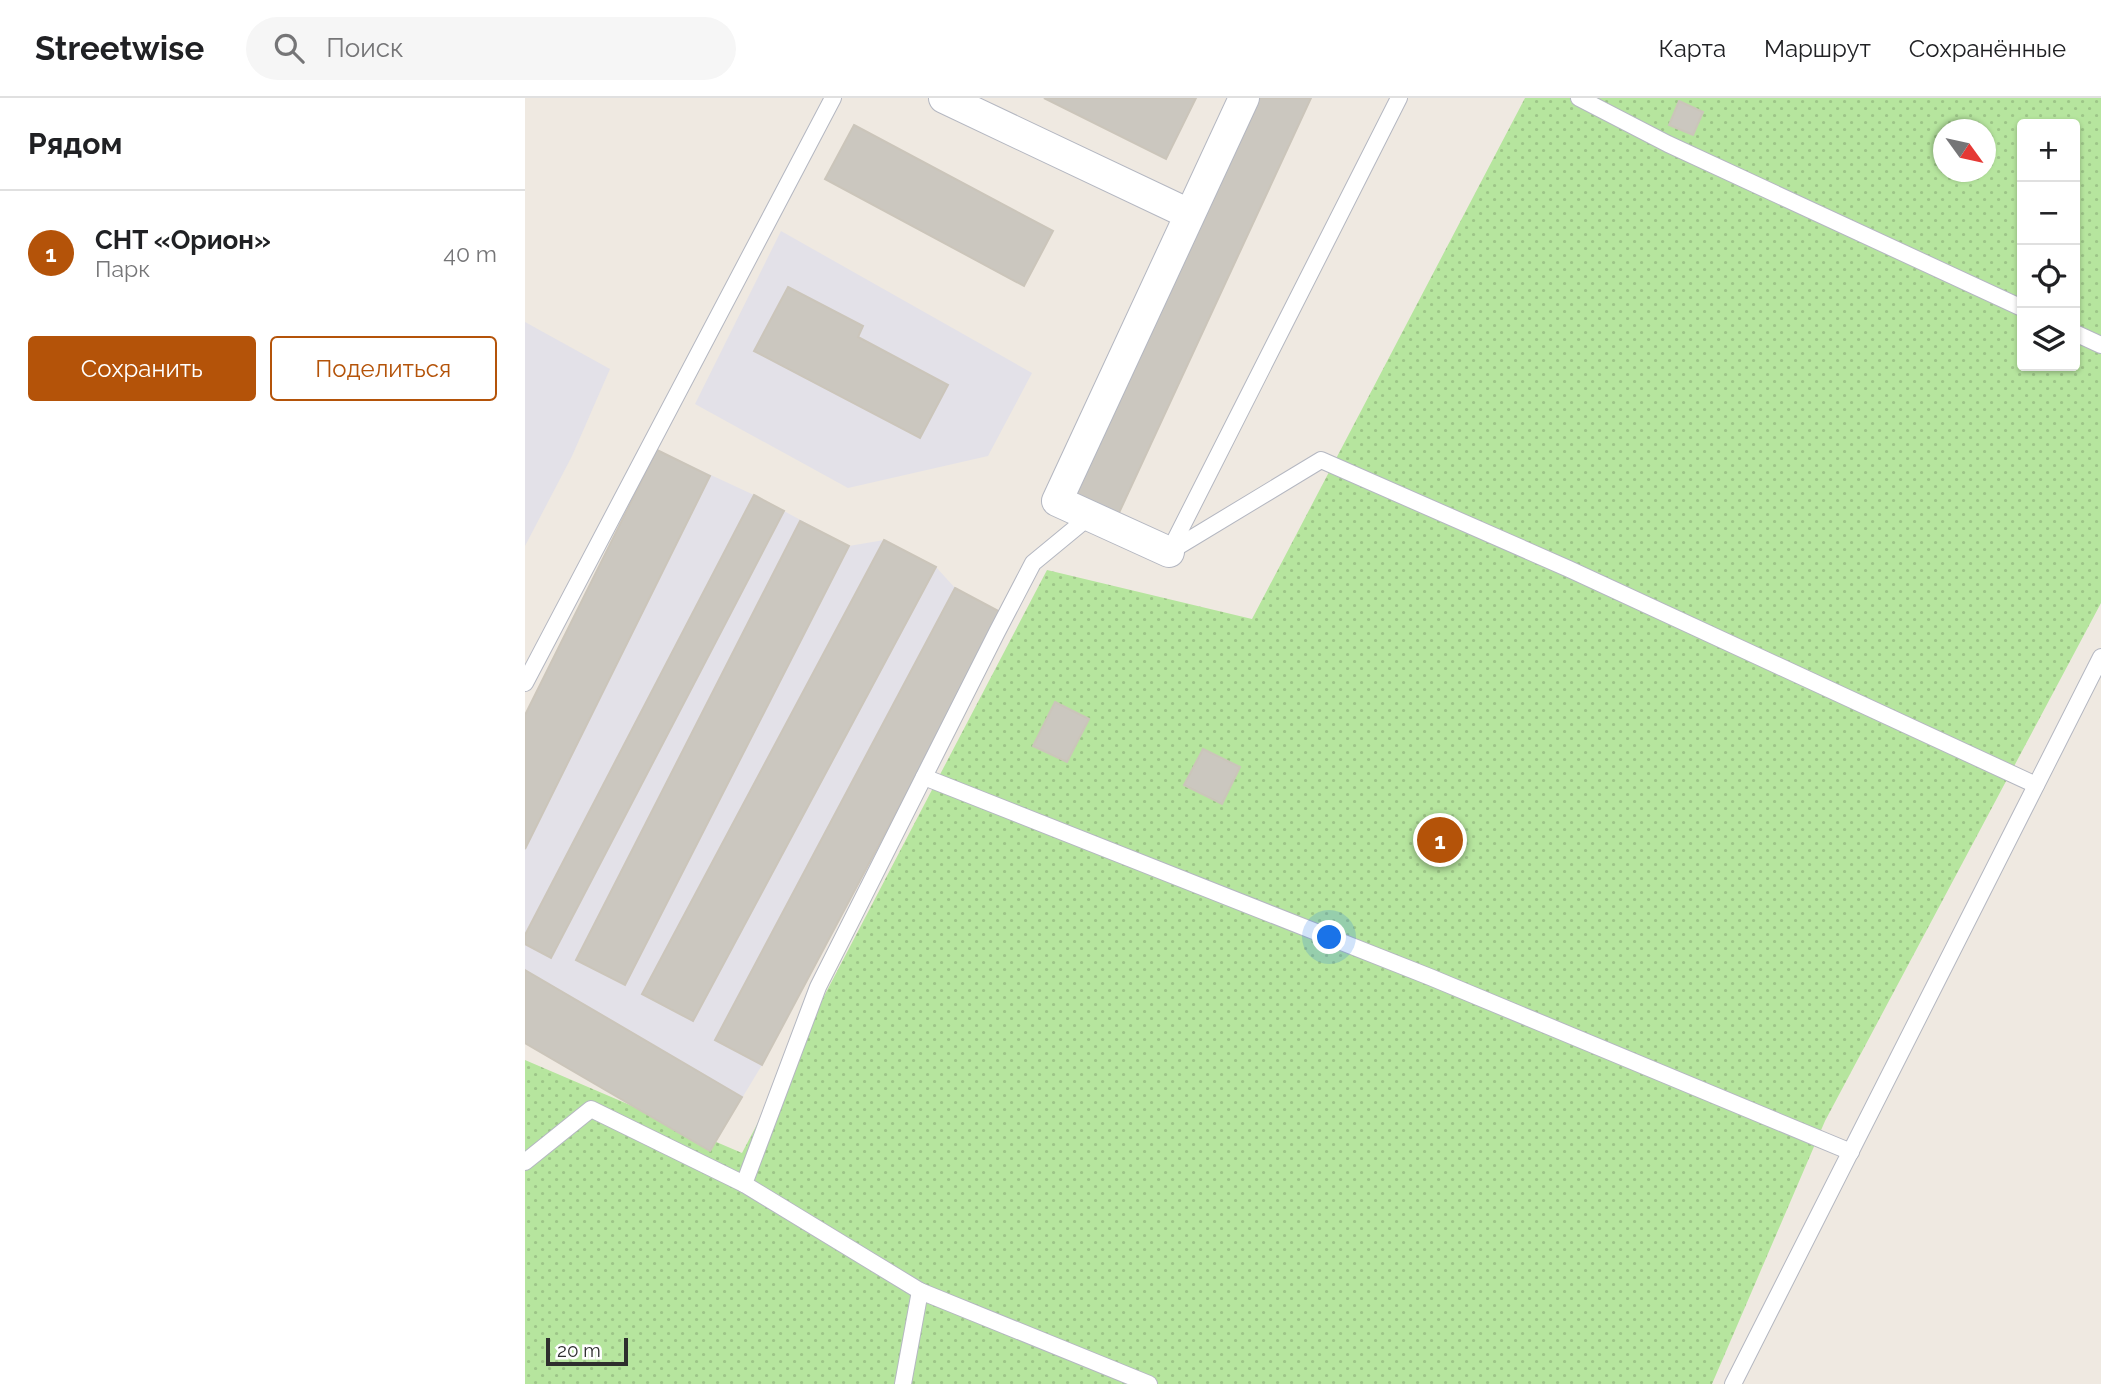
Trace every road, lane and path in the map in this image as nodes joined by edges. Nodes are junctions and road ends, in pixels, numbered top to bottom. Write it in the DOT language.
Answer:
graph roads {
  1 [pos="833,98"];
  2 [pos="944,98"];
  3 [pos="1244,98"];
  4 [pos="1399,98"];
  5 [pos="1579,98"];
  6 [pos="1189,214"];
  7 [pos="2017,306"];
  8 [pos="2080,335"];
  9 [pos="2101,345"];
  10 [pos="1090,516"];
  11 [pos="1169,552"];
  12 [pos="2101,657"];
  13 [pos="525,683"];
  14 [pos="924,777"];
  15 [pos="2036,785"];
  16 [pos="1851,1152"];
  17 [pos="525,1162"];
  18 [pos="744,1184"];
  19 [pos="920,1291"];
  20 [pos="903,1384"];
  21 [pos="1149,1384"];
  22 [pos="1733,1384"];
  1 -- 13 [label="lane"];
  2 -- 6 [label="street"];
  3 -- 6 [label="street"];
  4 -- 11 [label="lane"];
  5 -- 7 [label="lane"];
  6 -- 10 [label="street"];
  8 -- 9 [label="lane"];
  10 -- 11 [label="street"];
  10 -- 14 [label="lane"];
  11 -- 15 [label="lane"];
  12 -- 15 [label="lane"];
  14 -- 16 [label="lane"];
  14 -- 18 [label="lane"];
  15 -- 16 [label="lane"];
  16 -- 22 [label="lane"];
  17 -- 18 [label="lane"];
  18 -- 19 [label="lane"];
  19 -- 20 [label="lane"];
  19 -- 21 [label="lane"];
}
